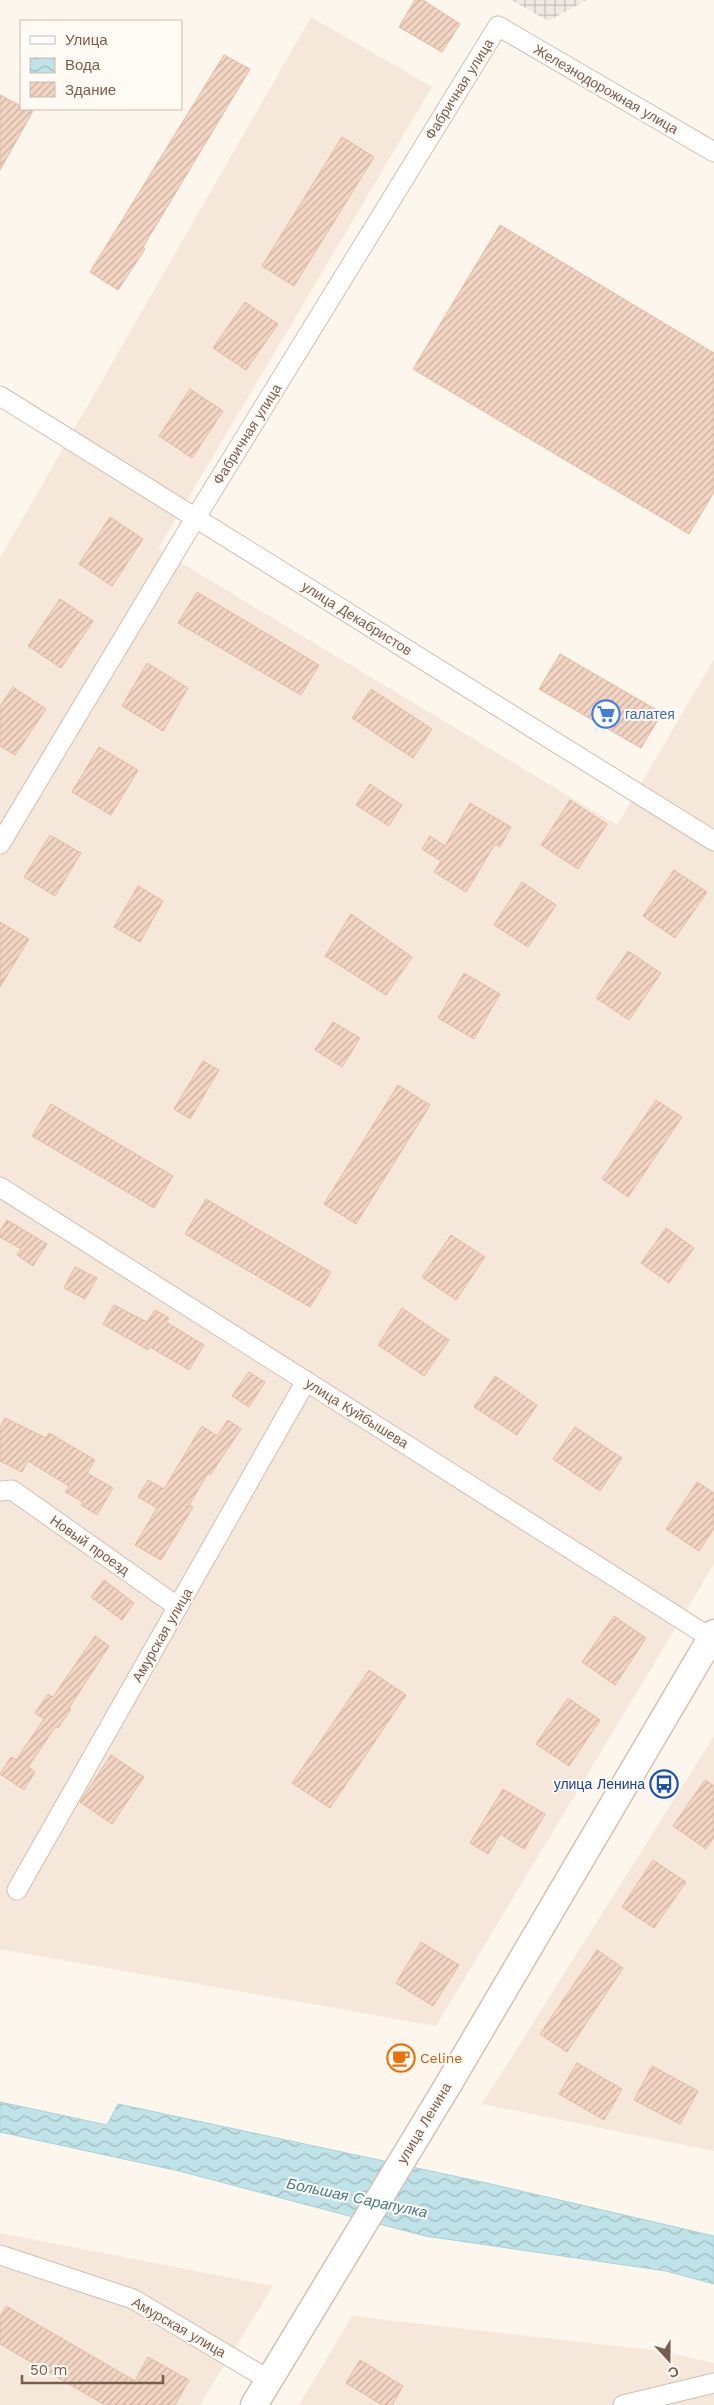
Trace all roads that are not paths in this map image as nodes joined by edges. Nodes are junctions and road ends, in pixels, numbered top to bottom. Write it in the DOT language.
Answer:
graph roads {
  1 [pos="498,26"];
  2 [pos="714,152"];
  3 [pos="0,396"];
  4 [pos="196,517"];
  5 [pos="714,841"];
  6 [pos="0,844"];
  7 [pos="0,1187"];
  8 [pos="306,1381"];
  9 [pos="0,1492"];
  10 [pos="178,1607"];
  11 [pos="713,1637"];
  12 [pos="17,1890"];
  13 [pos="0,2255"];
  14 [pos="269,2380"];
  15 [pos="714,2383"];
  16 [pos="254,2405"];
  17 [pos="623,2405"];
  1 -- 2 [label="street, Железнодорожная улица"];
  1 -- 4 [label="street, Фабричная улица"];
  3 -- 4 [label="street, улица Декабристов"];
  4 -- 5 [label="street, улица Декабристов"];
  4 -- 6 [label="street, Фабричная улица"];
  7 -- 8 [label="street, улица Куйбышева"];
  8 -- 10 [label="street, Амурская улица"];
  8 -- 11 [label="street, улица Куйбышева"];
  9 -- 10 [label="street, Новый проезд"];
  10 -- 12 [label="street, Амурская улица"];
  11 -- 14 [label="main road, улица Ленина"];
  13 -- 14 [label="street, Амурская улица"];
  14 -- 16 [label="main road, улица Ленина"];
  15 -- 17 [label="street"];
}
